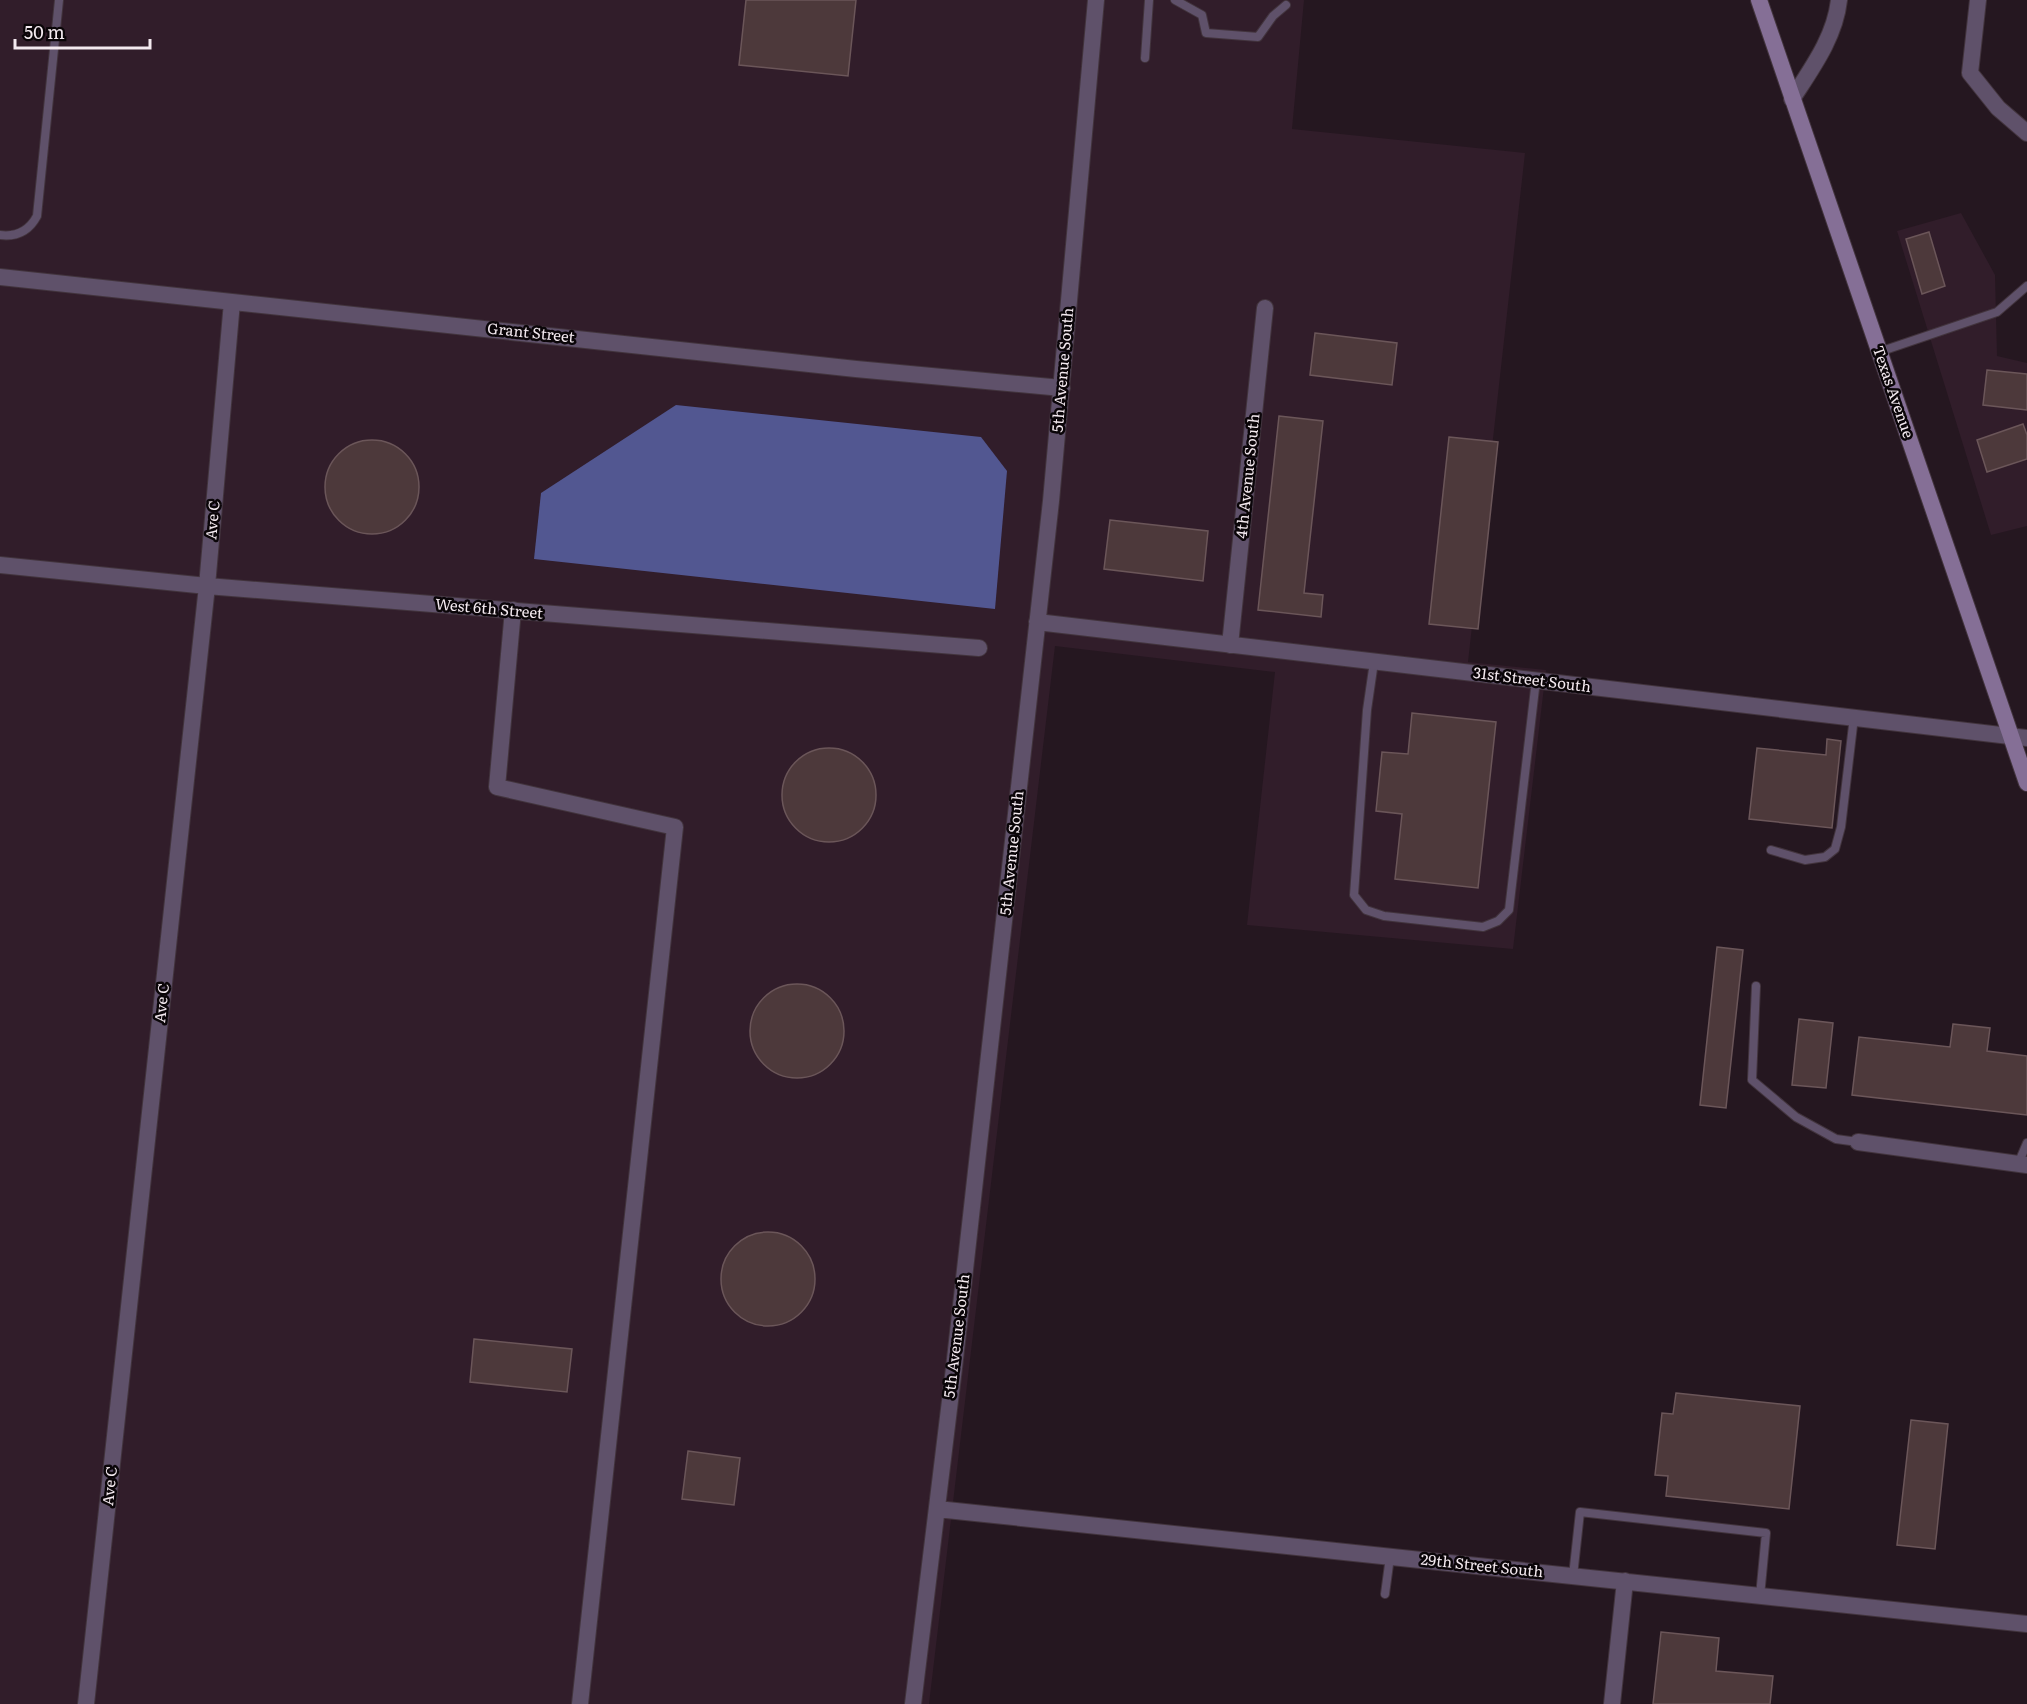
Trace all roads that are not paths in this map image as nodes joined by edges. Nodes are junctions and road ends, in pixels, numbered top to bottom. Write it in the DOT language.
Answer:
graph roads {
  1 [pos="58,0"];
  2 [pos="1096,0"];
  3 [pos="1149,0"];
  4 [pos="1175,0"];
  5 [pos="1759,0"];
  6 [pos="1839,0"];
  7 [pos="1978,0"];
  8 [pos="1286,5"];
  9 [pos="1145,58"];
  10 [pos="1792,99"];
  11 [pos="2027,133"];
  12 [pos="0,236"];
  13 [pos="0,277"];
  14 [pos="2027,286"];
  15 [pos="232,302"];
  16 [pos="1265,308"];
  17 [pos="1879,352"];
  18 [pos="1062,388"];
  19 [pos="0,565"];
  20 [pos="207,586"];
  21 [pos="513,610"];
  22 [pos="1037,622"];
  23 [pos="1230,645"];
  24 [pos="979,648"];
  25 [pos="1374,662"];
  26 [pos="1536,680"];
  27 [pos="1854,717"];
  28 [pos="2019,737"];
  29 [pos="2027,783"];
  30 [pos="1771,850"];
  31 [pos="1756,986"];
  32 [pos="1858,1142"];
  33 [pos="2027,1143"];
  34 [pos="2023,1164"];
  35 [pos="937,1509"];
  36 [pos="1390,1557"];
  37 [pos="1573,1576"];
  38 [pos="1625,1581"];
  39 [pos="1385,1594"];
  40 [pos="1760,1596"];
  41 [pos="2027,1624"];
  42 [pos="86,1704"];
  43 [pos="580,1704"];
  44 [pos="913,1704"];
  45 [pos="1612,1704"];
  1 -- 12 [label="lane"];
  2 -- 18 [label="street, 5th Avenue South"];
  3 -- 9 [label="lane"];
  4 -- 8 [label="lane"];
  5 -- 10 [label="main road, Texas Avenue"];
  6 -- 10 [label="street"];
  7 -- 11 [label="street"];
  10 -- 17 [label="main road, Texas Avenue"];
  13 -- 15 [label="street, Grant Street"];
  14 -- 17 [label="lane"];
  15 -- 18 [label="street, Grant Street"];
  15 -- 20 [label="street, Ave C"];
  16 -- 23 [label="street, 4th Avenue South"];
  17 -- 28 [label="main road, Texas Avenue"];
  18 -- 22 [label="street, 5th Avenue South"];
  19 -- 20 [label="street, West 6th Street"];
  20 -- 21 [label="street, West 6th Street"];
  20 -- 42 [label="street, Ave C"];
  21 -- 24 [label="street, West 6th Street"];
  21 -- 43 [label="street"];
  22 -- 23 [label="street, 31st Street South"];
  22 -- 35 [label="street, 5th Avenue South"];
  23 -- 25 [label="street, 31st Street South"];
  25 -- 26 [label="street, 31st Street South"];
  25 -- 26 [label="lane"];
  26 -- 27 [label="street, 31st Street South"];
  27 -- 28 [label="street, 31st Street South"];
  27 -- 30 [label="lane"];
  28 -- 29 [label="main road, Texas Avenue"];
  31 -- 32 [label="lane"];
  32 -- 34 [label="street"];
  33 -- 34 [label="lane"];
  35 -- 36 [label="street, 29th Street South"];
  35 -- 44 [label="street, 5th Avenue South"];
  36 -- 37 [label="street, 29th Street South"];
  36 -- 39 [label="lane"];
  37 -- 38 [label="street, 29th Street South"];
  37 -- 40 [label="lane"];
  38 -- 40 [label="street, 29th Street South"];
  38 -- 45 [label="street"];
  40 -- 41 [label="street, 29th Street South"];
}
